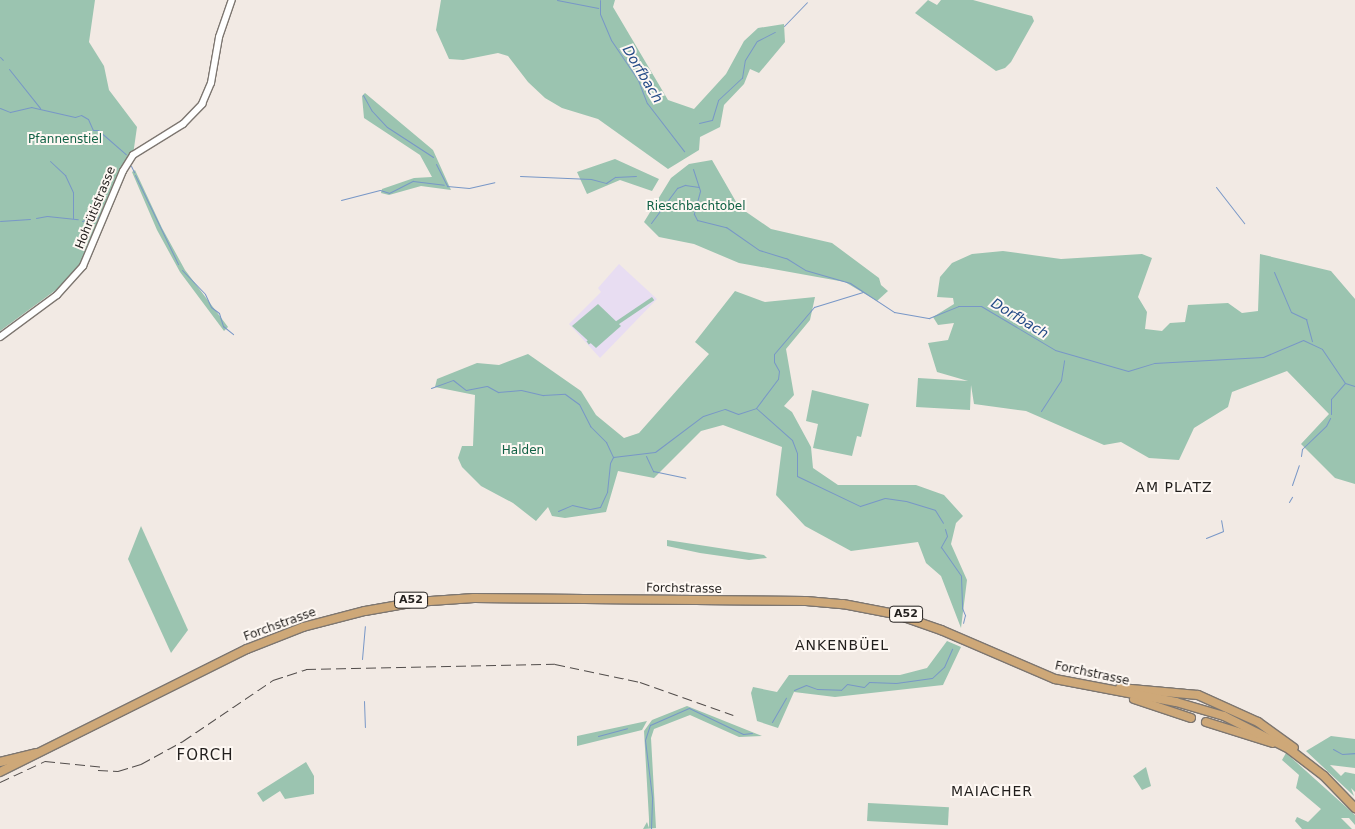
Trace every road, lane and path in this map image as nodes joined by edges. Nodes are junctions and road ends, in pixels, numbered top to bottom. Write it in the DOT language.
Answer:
graph roads {
  1 [pos="232,0"];
  2 [pos="0,337"];
  3 [pos="1106,691"];
  4 [pos="1191,718"];
  5 [pos="1206,722"];
  6 [pos="67,740"];
  7 [pos="40,753"];
  8 [pos="1301,756"];
  9 [pos="0,762"];
  10 [pos="0,771"];
  11 [pos="0,777"];
  12 [pos="1355,804"];
  13 [pos="1355,808"];
  1 -- 2 [label="main road, Hohrütistrasse"];
  3 -- 4 [label="highway"];
  3 -- 6 [label="highway, Forchstrasse / A52"];
  3 -- 8 [label="highway, Forchstrasse / A52"];
  5 -- 8 [label="highway"];
  6 -- 7 [label="highway, Forchstrasse / A52"];
  6 -- 8 [label="highway, Forchstrasse / A52"];
  7 -- 9 [label="highway"];
  7 -- 10 [label="highway, Forchstrasse / A52"];
  7 -- 11 [label="highway"];
  8 -- 12 [label="highway, Forchstrasse / A52"];
  8 -- 13 [label="highway, Forchstrasse / A52"];
}
